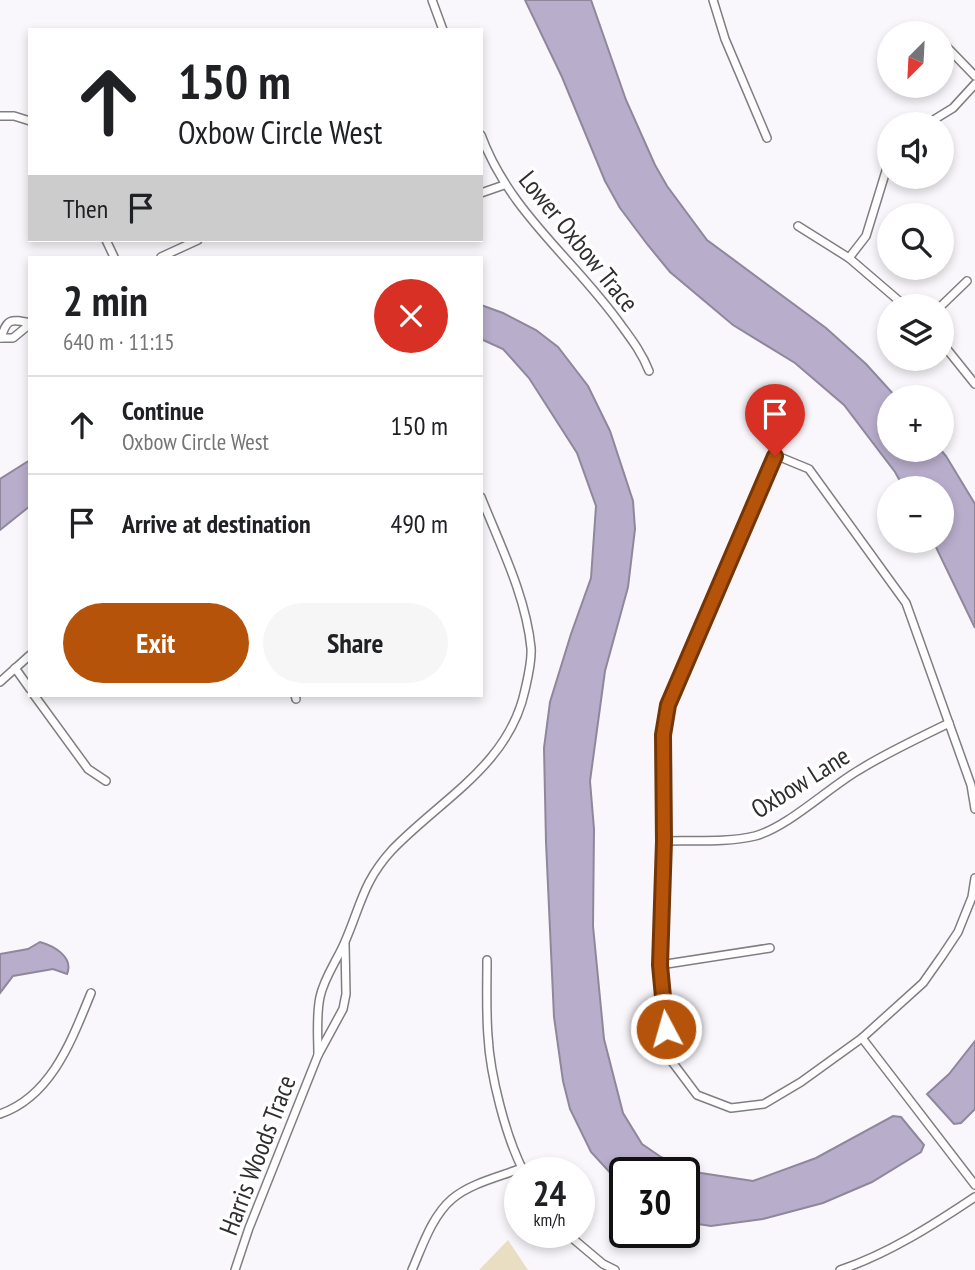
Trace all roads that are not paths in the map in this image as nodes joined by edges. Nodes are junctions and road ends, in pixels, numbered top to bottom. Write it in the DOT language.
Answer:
graph roads {
  1 [pos="432,0"];
  2 [pos="713,0"];
  3 [pos="442,28"];
  4 [pos="954,54"];
  5 [pos="975,76"];
  6 [pos="975,84"];
  7 [pos="946,112"];
  8 [pos="0,116"];
  9 [pos="28,120"];
  10 [pos="767,138"];
  11 [pos="483,140"];
  12 [pos="504,185"];
  13 [pos="880,189"];
  14 [pos="483,192"];
  15 [pos="798,226"];
  16 [pos="194,242"];
  17 [pos="163,256"];
  18 [pos="849,258"];
  19 [pos="967,281"];
  20 [pos="891,294"];
  21 [pos="953,294"];
  22 [pos="28,323"];
  23 [pos="28,325"];
  24 [pos="1,338"];
  25 [pos="954,358"];
  26 [pos="649,371"];
  27 [pos="975,384"];
  28 [pos="483,502"];
  29 [pos="28,657"];
  30 [pos="15,668"];
  31 [pos="0,680"];
  32 [pos="28,686"];
  33 [pos="35,697"];
  34 [pos="949,723"];
  35 [pos="106,781"];
  36 [pos="975,809"];
  37 [pos="664,841"];
  38 [pos="975,878"];
  39 [pos="345,943"];
  40 [pos="770,948"];
  41 [pos="486,960"];
  42 [pos="660,965"];
  43 [pos="91,993"];
  44 [pos="862,1038"];
  45 [pos="318,1055"];
  46 [pos="0,1114"];
  47 [pos="518,1157"];
  48 [pos="504,1176"];
  49 [pos="975,1185"];
  50 [pos="975,1197"];
  51 [pos="584,1248"];
  52 [pos="235,1270"];
  53 [pos="412,1270"];
  54 [pos="615,1270"];
  55 [pos="840,1270"];
  1 -- 3 [label="street"];
  2 -- 10 [label="street"];
  4 -- 5 [label="street"];
  6 -- 7 [label="street"];
  8 -- 9 [label="street"];
  11 -- 12 [label="street, Lower Oxbow Trace"];
  12 -- 14 [label="street"];
  12 -- 26 [label="street, Lower Oxbow Trace"];
  13 -- 18 [label="street"];
  15 -- 18 [label="street"];
  16 -- 17 [label="street"];
  18 -- 20 [label="street"];
  19 -- 21 [label="street"];
  22 -- 24 [label="street"];
  23 -- 24 [label="street"];
  25 -- 27 [label="street"];
  28 -- 39 [label="street, Harris Woods Trace"];
  29 -- 30 [label="street"];
  30 -- 31 [label="street"];
  30 -- 32 [label="street"];
  33 -- 35 [label="street"];
  34 -- 36 [label="street"];
  34 -- 37 [label="street, Oxbow Lane"];
  34 -- 37 [label="street"];
  37 -- 42 [label="street"];
  38 -- 44 [label="street"];
  39 -- 45 [label="street, Harris Woods Trace"];
  39 -- 45 [label="street, Harris Woods Trace"];
  40 -- 42 [label="street"];
  41 -- 47 [label="street"];
  42 -- 44 [label="street"];
  43 -- 46 [label="street"];
  44 -- 49 [label="street"];
  45 -- 52 [label="street, Harris Woods Trace"];
  48 -- 53 [label="street"];
  50 -- 55 [label="street"];
  51 -- 54 [label="street"];
}
